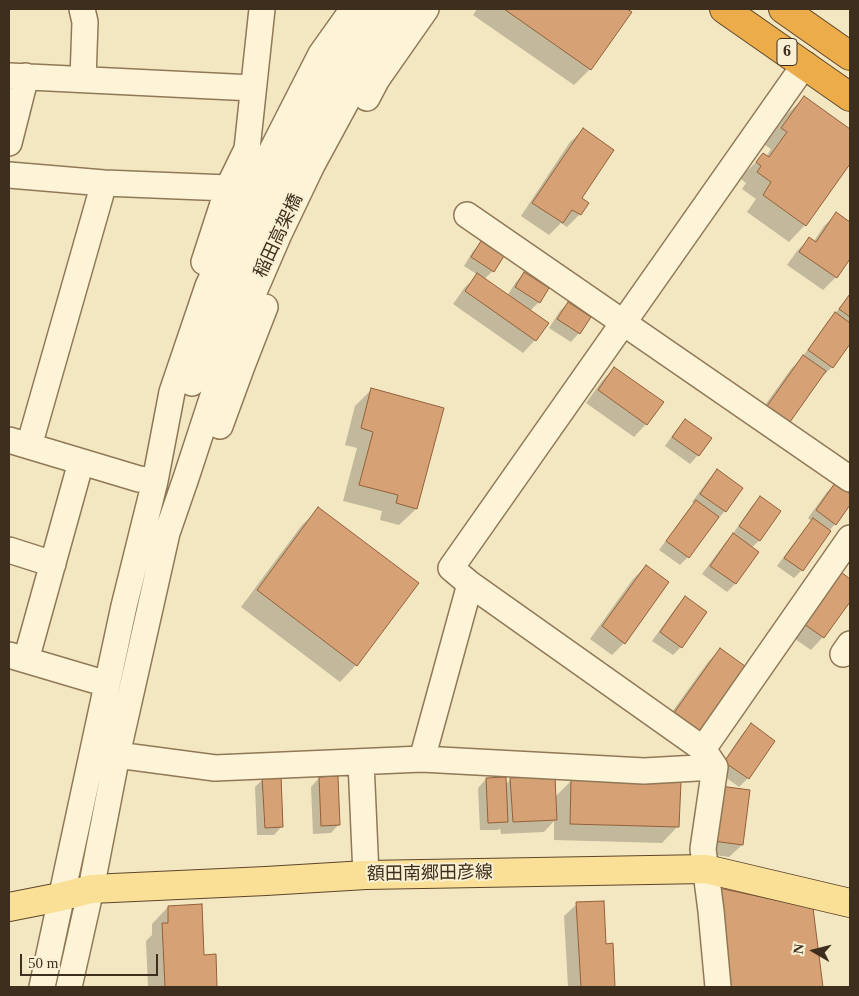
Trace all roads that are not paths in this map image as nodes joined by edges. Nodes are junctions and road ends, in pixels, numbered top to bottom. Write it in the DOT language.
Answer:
graph roads {
  1 [pos="82,9"];
  2 [pos="262,9"];
  3 [pos="353,9"];
  4 [pos="378,9"];
  5 [pos="403,9"];
  6 [pos="426,9"];
  7 [pos="724,9"];
  8 [pos="783,9"];
  9 [pos="850,56"];
  10 [pos="805,64"];
  11 [pos="17,76"];
  12 [pos="83,79"];
  13 [pos="253,88"];
  14 [pos="850,97"];
  15 [pos="9,143"];
  16 [pos="9,175"];
  17 [pos="104,183"];
  18 [pos="228,188"];
  19 [pos="467,214"];
  20 [pos="623,323"];
  21 [pos="19,443"];
  22 [pos="81,462"];
  23 [pos="850,479"];
  24 [pos="147,480"];
  25 [pos="850,538"];
  26 [pos="9,550"];
  27 [pos="53,564"];
  28 [pos="470,584"];
  29 [pos="152,596"];
  30 [pos="17,657"];
  31 [pos="100,682"];
  32 [pos="118,755"];
  33 [pos="709,758"];
  34 [pos="422,759"];
  35 [pos="361,762"];
  36 [pos="706,869"];
  37 [pos="366,875"];
  38 [pos="90,889"];
  39 [pos="60,896"];
  40 [pos="850,903"];
  41 [pos="9,907"];
  42 [pos="42,987"];
  43 [pos="69,987"];
  44 [pos="718,987"];
  1 -- 12 [label="street"];
  2 -- 13 [label="street"];
  3 -- 24 [label="street"];
  4 -- 24 [label="street, 稲田高架橋"];
  5 -- 29 [label="street, 稲田高架橋"];
  6 -- 29 [label="street"];
  7 -- 10 [label="highway, 6"];
  8 -- 9 [label="highway, 6"];
  10 -- 14 [label="highway, 6"];
  10 -- 20 [label="street"];
  11 -- 12 [label="street"];
  11 -- 15 [label="street"];
  12 -- 13 [label="street"];
  13 -- 18 [label="street"];
  16 -- 17 [label="street"];
  17 -- 18 [label="street"];
  17 -- 21 [label="street"];
  18 -- 24 [label="street"];
  19 -- 20 [label="street"];
  20 -- 23 [label="street"];
  20 -- 28 [label="street"];
  21 -- 22 [label="street"];
  22 -- 24 [label="street"];
  22 -- 27 [label="street"];
  24 -- 31 [label="street"];
  25 -- 33 [label="street"];
  26 -- 27 [label="street"];
  27 -- 30 [label="street"];
  28 -- 33 [label="street"];
  28 -- 34 [label="street"];
  29 -- 32 [label="street"];
  30 -- 31 [label="street"];
  31 -- 39 [label="street"];
  32 -- 35 [label="street"];
  32 -- 38 [label="street"];
  33 -- 34 [label="street"];
  33 -- 36 [label="street"];
  34 -- 35 [label="street"];
  35 -- 37 [label="street"];
  36 -- 37 [label="main road, 額田南郷田彦線"];
  36 -- 40 [label="main road, 額田南郷田彦線"];
  36 -- 44 [label="street"];
  37 -- 38 [label="main road, 額田南郷田彦線"];
  38 -- 39 [label="main road, 額田南郷田彦線"];
  38 -- 43 [label="street"];
  39 -- 41 [label="main road, 額田南郷田彦線"];
  39 -- 42 [label="street"];
}
